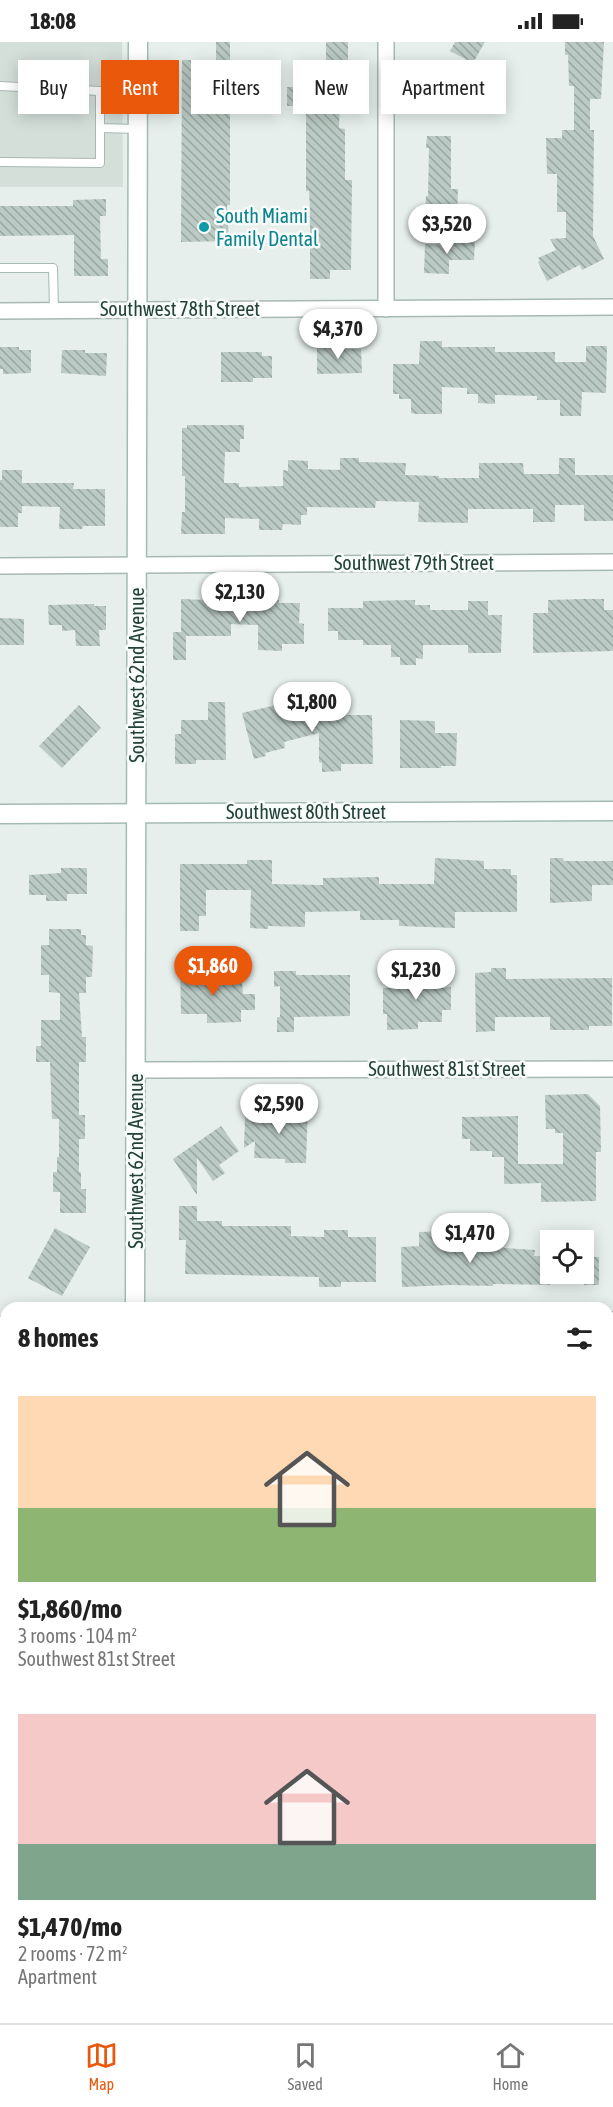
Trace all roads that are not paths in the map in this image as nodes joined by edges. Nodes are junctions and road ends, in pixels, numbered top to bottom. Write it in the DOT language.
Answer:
graph roads {
  1 [pos="138,42"];
  2 [pos="386,42"];
  3 [pos="0,86"];
  4 [pos="100,128"];
  5 [pos="138,129"];
  6 [pos="0,162"];
  7 [pos="0,268"];
  8 [pos="613,307"];
  9 [pos="138,309"];
  10 [pos="386,309"];
  11 [pos="54,310"];
  12 [pos="0,311"];
  13 [pos="613,562"];
  14 [pos="137,565"];
  15 [pos="0,566"];
  16 [pos="613,811"];
  17 [pos="0,814"];
  18 [pos="137,814"];
  19 [pos="613,1068"];
  20 [pos="136,1070"];
  21 [pos="135,1302"];
  1 -- 5 [label="street, Southwest 62nd Avenue"];
  2 -- 10 [label="street"];
  3 -- 4 [label="lane"];
  4 -- 5 [label="lane"];
  4 -- 6 [label="lane"];
  5 -- 9 [label="street, Southwest 62nd Avenue"];
  7 -- 11 [label="lane"];
  8 -- 10 [label="street, Southwest 78th Street"];
  9 -- 10 [label="street, Southwest 78th Street"];
  9 -- 11 [label="street, Southwest 78th Street"];
  9 -- 14 [label="street, Southwest 62nd Avenue"];
  11 -- 12 [label="street, Southwest 78th Street"];
  13 -- 14 [label="street, Southwest 79th Street"];
  14 -- 15 [label="street, Southwest 79th Street"];
  14 -- 18 [label="street, Southwest 62nd Avenue"];
  16 -- 18 [label="street, Southwest 80th Street"];
  17 -- 18 [label="street, Southwest 80th Street"];
  18 -- 20 [label="street, Southwest 62nd Avenue"];
  19 -- 20 [label="street, Southwest 81st Street"];
  20 -- 21 [label="street, Southwest 62nd Avenue"];
}
